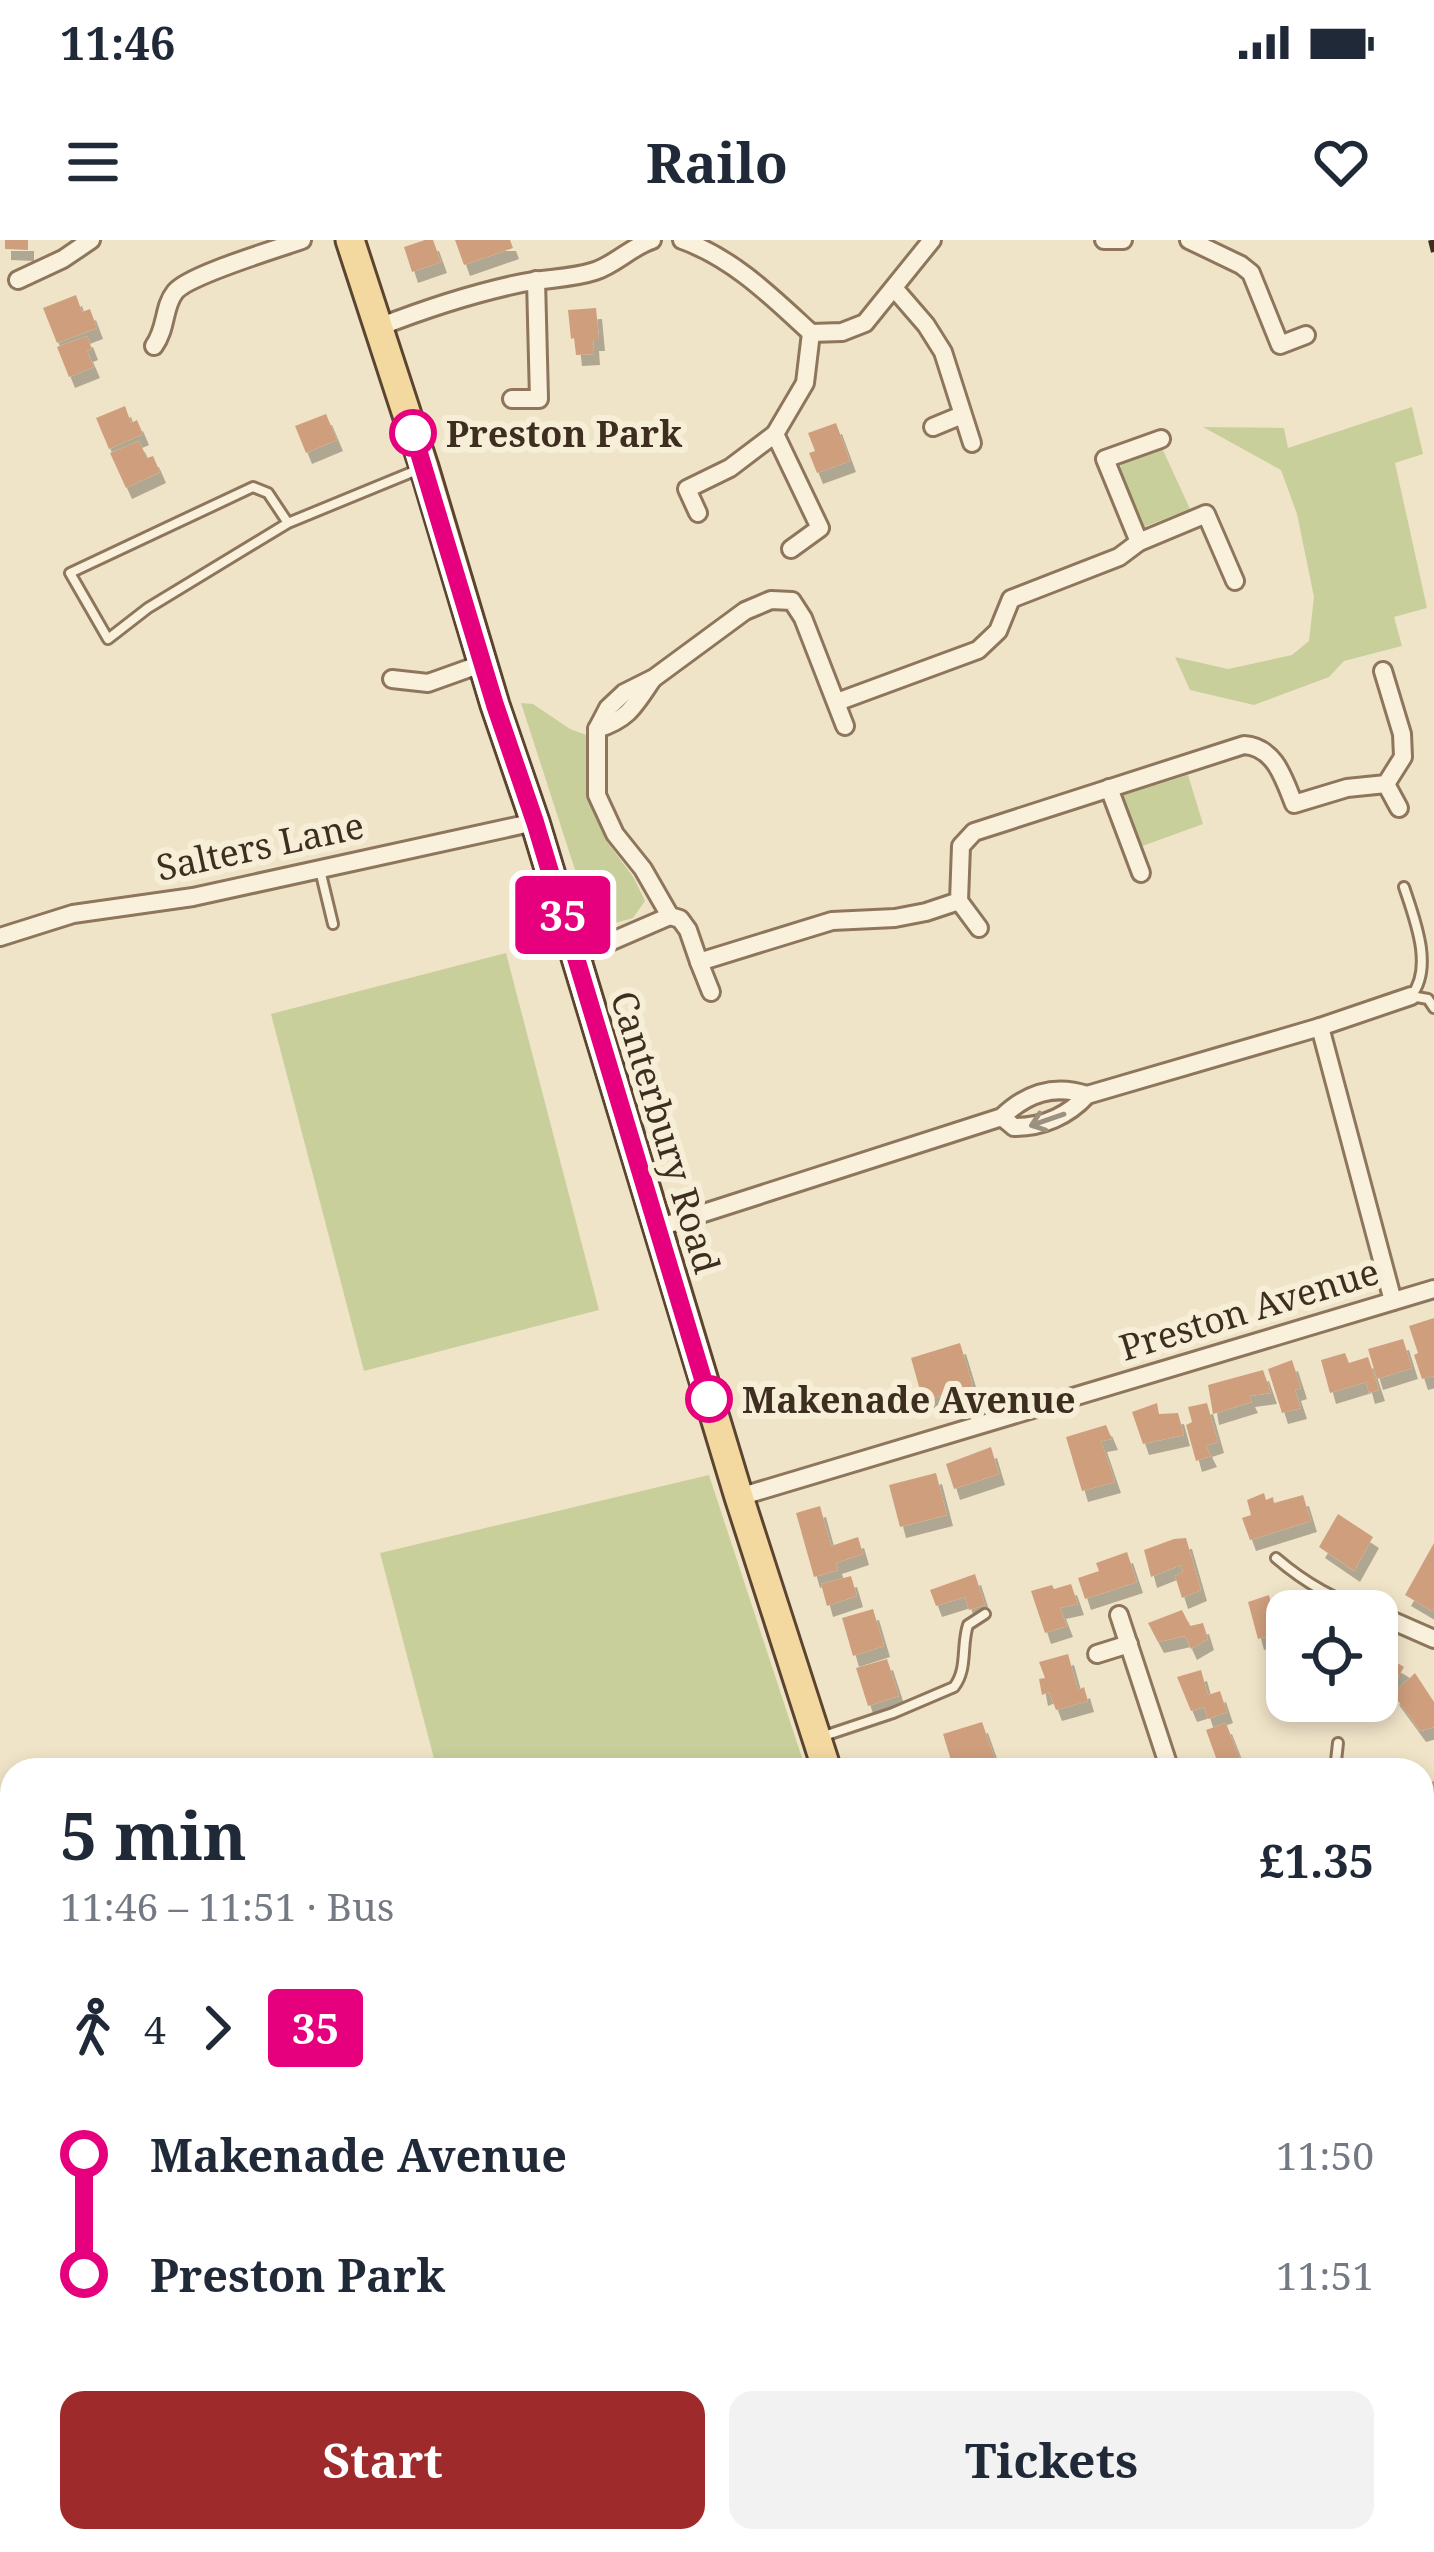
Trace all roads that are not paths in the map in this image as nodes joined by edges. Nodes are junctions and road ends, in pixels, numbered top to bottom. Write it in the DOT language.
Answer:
graph roads {
  1 [pos="91,240"];
  2 [pos="302,240"];
  3 [pos="350,240"];
  4 [pos="652,240"];
  5 [pos="682,240"];
  6 [pos="932,240"];
  7 [pos="1104,240"];
  8 [pos="1123,240"];
  9 [pos="1190,240"];
  10 [pos="1213,245"];
  11 [pos="18,280"];
  12 [pos="536,280"];
  13 [pos="894,288"];
  14 [pos="379,327"];
  15 [pos="811,333"];
  16 [pos="1306,335"];
  17 [pos="154,346"];
  18 [pos="512,399"];
  19 [pos="962,416"];
  20 [pos="933,427"];
  21 [pos="775,434"];
  22 [pos="1161,440"];
  23 [pos="972,443"];
  24 [pos="424,467"];
  25 [pos="698,514"];
  26 [pos="288,523"];
  27 [pos="1138,542"];
  28 [pos="791,549"];
  29 [pos="1234,581"];
  30 [pos="484,664"];
  31 [pos="1383,670"];
  32 [pos="392,680"];
  33 [pos="837,702"];
  34 [pos="845,726"];
  35 [pos="1386,784"];
  36 [pos="1109,788"];
  37 [pos="1400,808"];
  38 [pos="535,822"];
  39 [pos="320,869"];
  40 [pos="1141,873"];
  41 [pos="1404,887"];
  42 [pos="959,901"];
  43 [pos="670,916"];
  44 [pos="333,924"];
  45 [pos="979,928"];
  46 [pos="0,937"];
  47 [pos="575,957"];
  48 [pos="699,962"];
  49 [pos="711,992"];
  50 [pos="1412,996"];
  51 [pos="1434,1008"];
  52 [pos="1320,1027"];
  53 [pos="1087,1095"];
  54 [pos="1002,1118"];
  55 [pos="657,1228"];
  56 [pos="1434,1289"];
  57 [pos="1393,1301"];
  58 [pos="739,1497"];
  59 [pos="1276,1558"];
  60 [pos="1321,1590"];
  61 [pos="985,1615"];
  62 [pos="1119,1615"];
  63 [pos="1398,1623"];
  64 [pos="1434,1639"];
  65 [pos="1129,1644"];
  66 [pos="1097,1654"];
  67 [pos="817,1738"];
  68 [pos="1338,1743"];
  69 [pos="823,1758"];
  70 [pos="1166,1758"];
  71 [pos="1336,1758"];
  1 -- 11 [label="street"];
  2 -- 17 [label="street"];
  3 -- 14 [label="main road, Canterbury Road"];
  4 -- 12 [label="street"];
  5 -- 15 [label="street"];
  6 -- 13 [label="street"];
  7 -- 8 [label="street"];
  9 -- 10 [label="street"];
  10 -- 16 [label="street"];
  12 -- 14 [label="street"];
  12 -- 18 [label="street"];
  13 -- 15 [label="street"];
  13 -- 19 [label="street"];
  14 -- 24 [label="main road, Canterbury Road"];
  15 -- 21 [label="street"];
  19 -- 20 [label="street"];
  19 -- 23 [label="street"];
  21 -- 25 [label="street"];
  21 -- 28 [label="street"];
  22 -- 27 [label="street"];
  24 -- 26 [label="lane"];
  24 -- 30 [label="main road, Canterbury Road"];
  26 -- 26 [label="lane"];
  27 -- 29 [label="street"];
  27 -- 33 [label="street"];
  30 -- 32 [label="street"];
  30 -- 38 [label="main road, Canterbury Road"];
  31 -- 35 [label="street"];
  33 -- 34 [label="street"];
  33 -- 43 [label="street"];
  35 -- 36 [label="street"];
  35 -- 37 [label="street"];
  36 -- 40 [label="street"];
  36 -- 42 [label="street"];
  38 -- 39 [label="street, Salters Lane"];
  38 -- 47 [label="main road, Canterbury Road"];
  39 -- 44 [label="lane"];
  39 -- 46 [label="street, Salters Lane"];
  41 -- 50 [label="lane"];
  42 -- 45 [label="street"];
  42 -- 48 [label="street"];
  43 -- 47 [label="street"];
  43 -- 48 [label="street"];
  47 -- 55 [label="main road, Canterbury Road"];
  48 -- 49 [label="street"];
  50 -- 51 [label="lane"];
  50 -- 52 [label="street"];
  52 -- 53 [label="street"];
  52 -- 57 [label="street"];
  53 -- 54 [label="street"];
  53 -- 54 [label="street, one-way"];
  54 -- 55 [label="street"];
  55 -- 58 [label="main road, Canterbury Road"];
  56 -- 57 [label="street, Preston Avenue"];
  57 -- 58 [label="street, Preston Avenue"];
  58 -- 67 [label="main road, Canterbury Road"];
  59 -- 60 [label="lane"];
  61 -- 67 [label="lane"];
  62 -- 65 [label="street"];
  63 -- 64 [label="street"];
  65 -- 66 [label="street"];
  65 -- 70 [label="street"];
  67 -- 69 [label="main road, Canterbury Road"];
  68 -- 71 [label="lane"];
}
